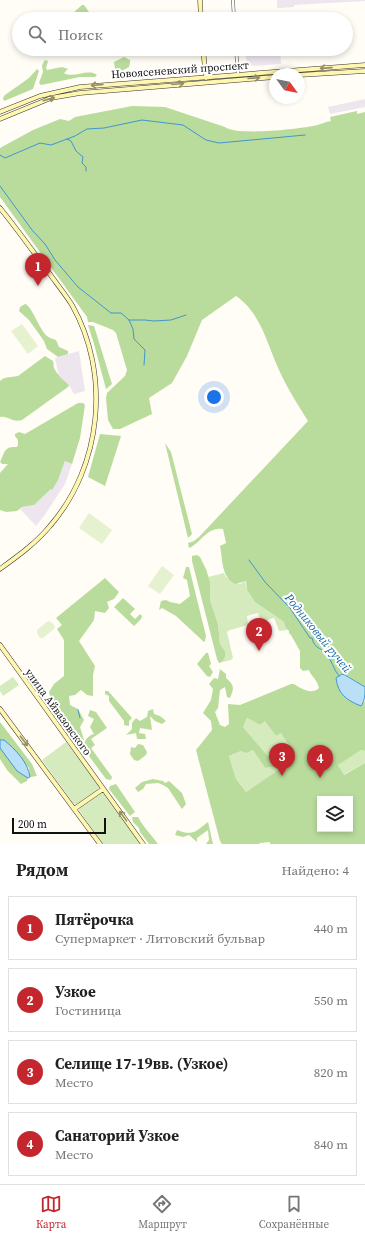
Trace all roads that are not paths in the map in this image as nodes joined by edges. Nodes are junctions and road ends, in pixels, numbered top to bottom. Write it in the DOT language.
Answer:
graph roads {
  1 [pos="200,0"];
  2 [pos="233,0"];
  3 [pos="201,12"];
  4 [pos="234,12"];
  5 [pos="204,56"];
  6 [pos="237,56"];
  7 [pos="365,65"];
  8 [pos="365,71"];
  9 [pos="238,75"];
  10 [pos="305,75"];
  11 [pos="206,77"];
  12 [pos="269,77"];
  13 [pos="130,82"];
  14 [pos="206,82"];
  15 [pos="130,88"];
  16 [pos="35,98"];
  17 [pos="29,100"];
  18 [pos="37,103"];
  19 [pos="31,105"];
  20 [pos="0,112"];
  21 [pos="0,119"];
  22 [pos="0,208"];
  23 [pos="0,569"];
  24 [pos="0,645"];
  25 [pos="0,710"];
  26 [pos="103,789"];
  27 [pos="74,809"];
  28 [pos="100,844"];
  29 [pos="143,844"];
  1 -- 3 [label="main road"];
  2 -- 4 [label="street"];
  5 -- 11 [label="main road"];
  6 -- 9 [label="street"];
  7 -- 9 [label="main road, Новоясеневский проспект, one-way"];
  8 -- 10 [label="main road"];
  9 -- 11 [label="main road, Новоясеневский проспект"];
  11 -- 13 [label="main road, Новоясеневский проспект"];
  11 -- 14 [label="main road"];
  14 -- 12 [label="main road, Новоясеневский проспект, one-way"];
  13 -- 15 [label="street"];
  13 -- 16 [label="main road, Новоясеневский проспект, one-way"];
  15 -- 14 [label="main road, Новоясеневский проспект, one-way"];
  18 -- 15 [label="main road, Новоясеневский проспект, one-way"];
  16 -- 17 [label="main road, Новоясеневский проспект"];
  16 -- 18 [label="street"];
  17 -- 19 [label="street"];
  17 -- 20 [label="main road, Новоясеневский проспект"];
  18 -- 19 [label="main road, Новоясеневский проспект"];
  19 -- 21 [label="main road, Новоясеневский проспект"];
  22 -- 23 [label="main road"];
  24 -- 26 [label="main road, улица Айвазовского"];
  25 -- 27 [label="main road, one-way"];
  26 -- 27 [label="main road"];
  29 -- 26 [label="main road, улица Айвазовского, one-way"];
  27 -- 28 [label="main road"];
}
